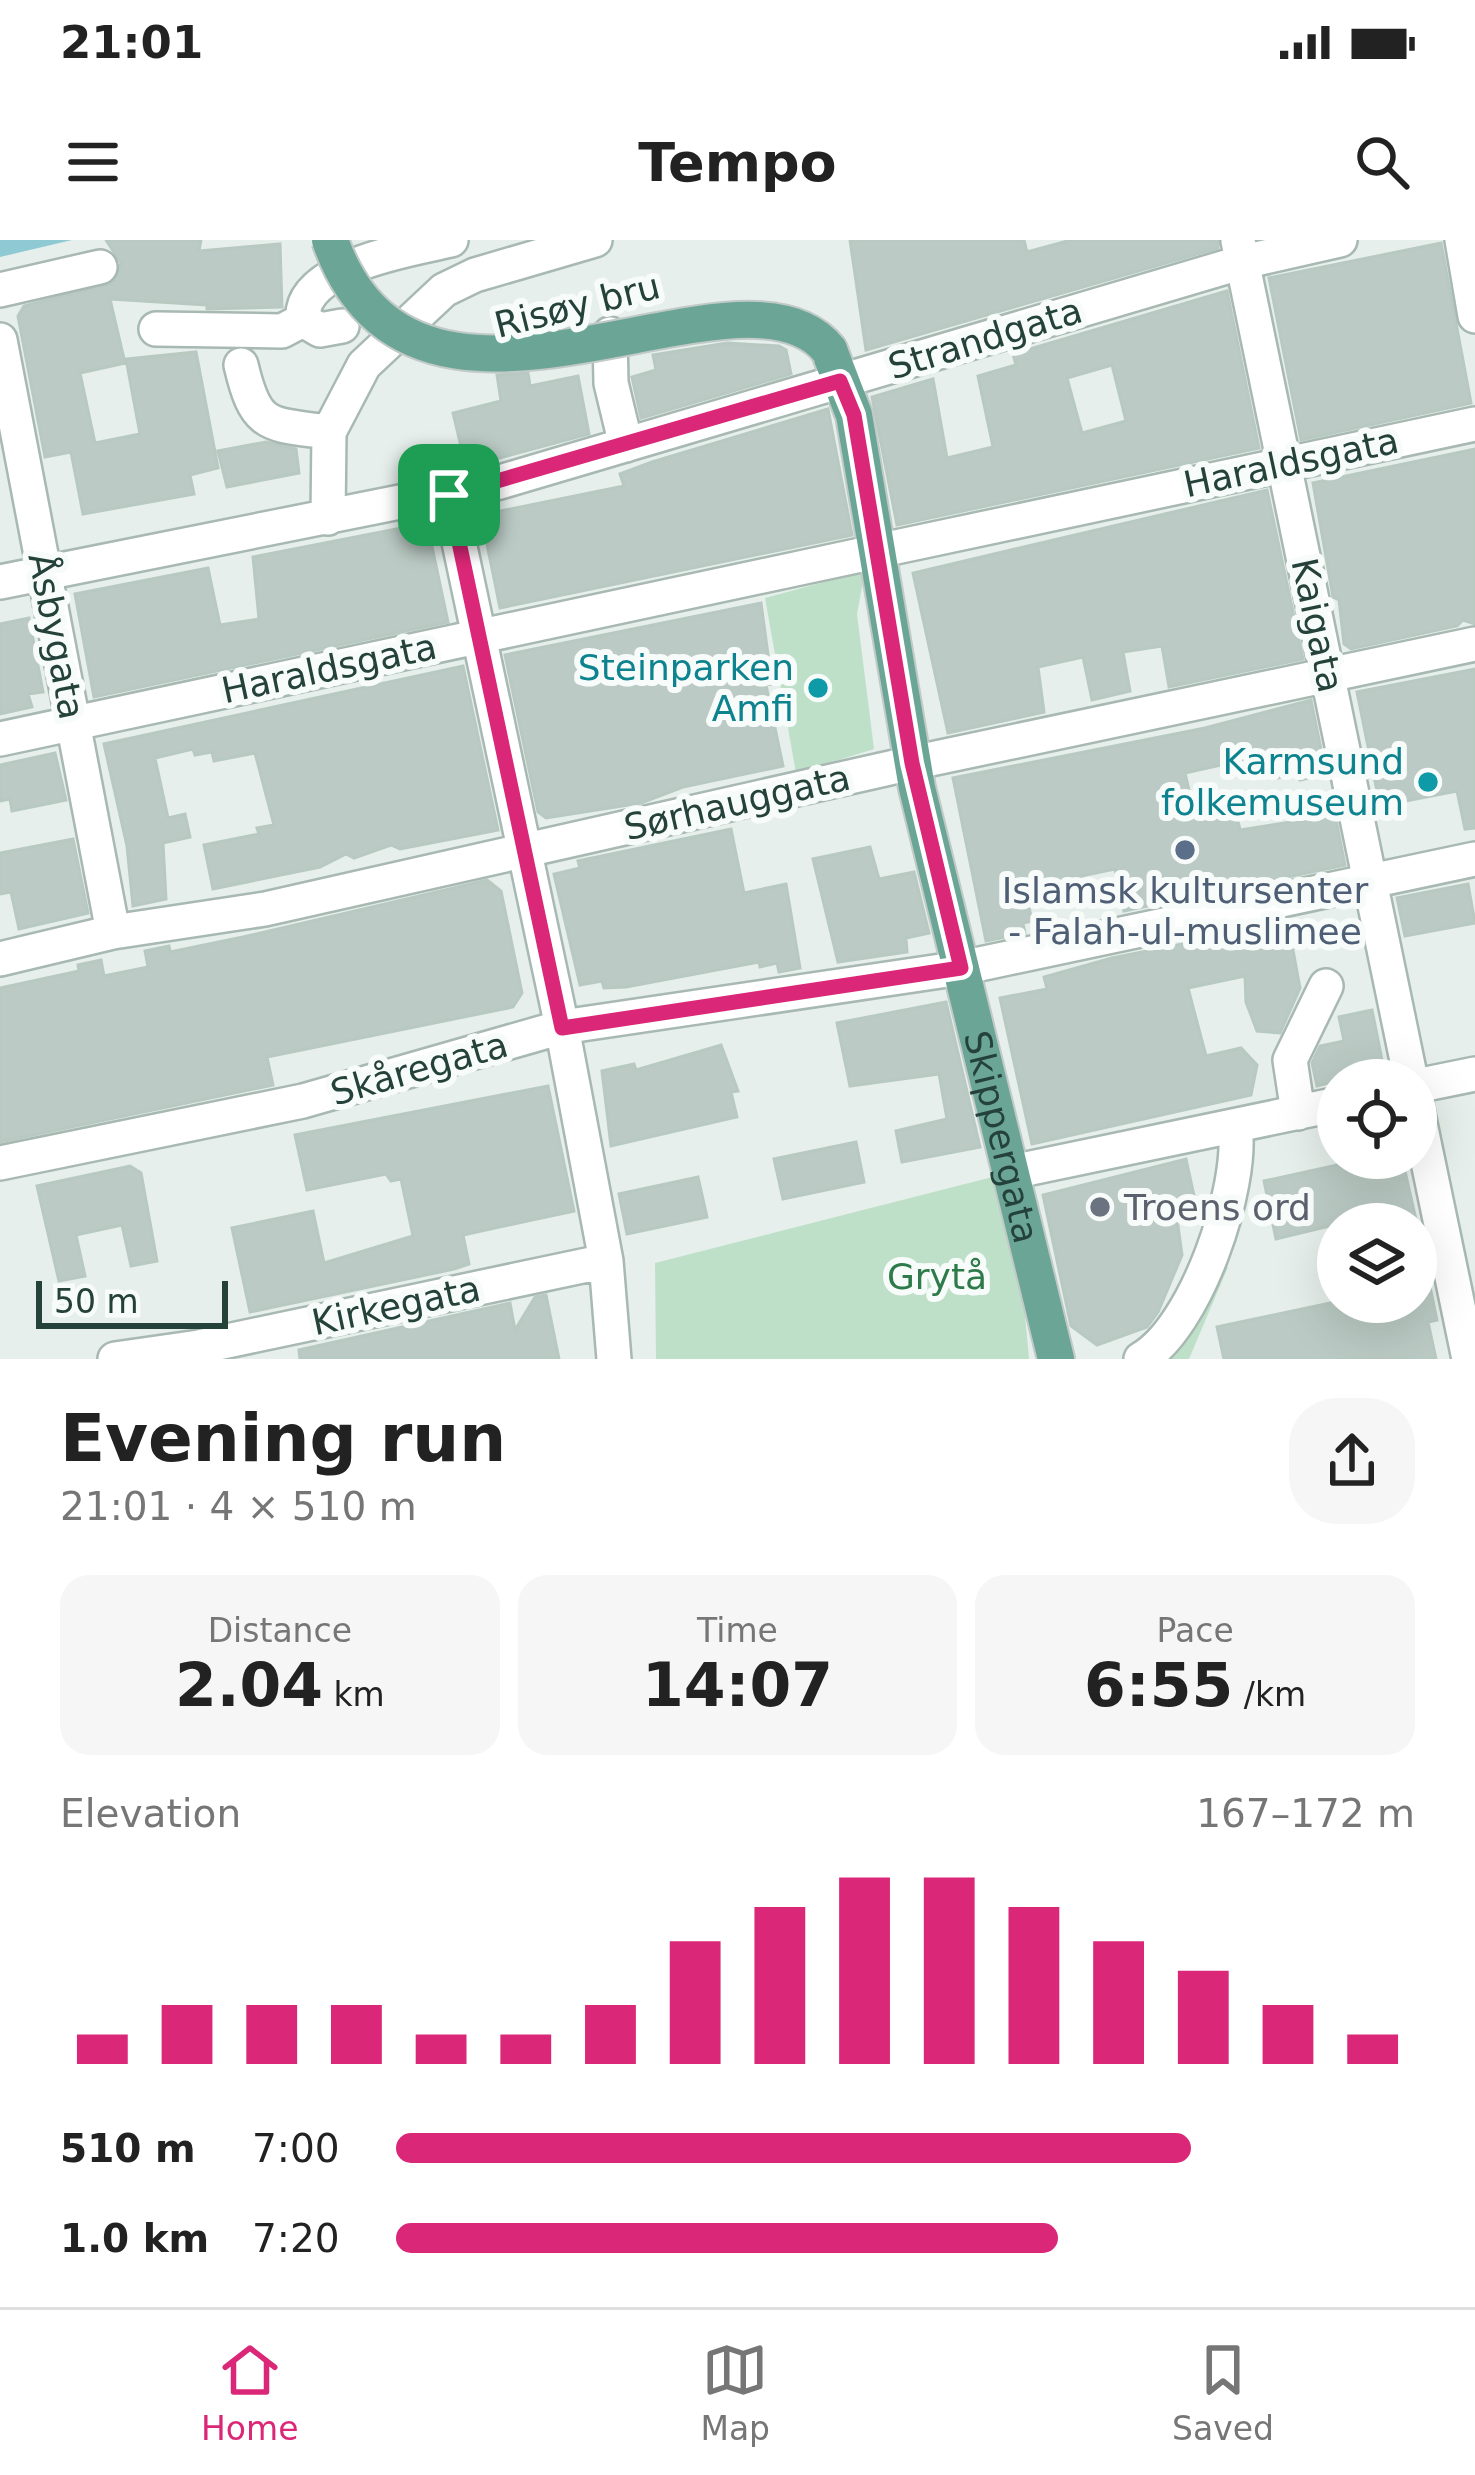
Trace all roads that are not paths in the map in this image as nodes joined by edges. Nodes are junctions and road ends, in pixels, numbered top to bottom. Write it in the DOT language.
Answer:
graph roads {
  1 [pos="330,240"];
  2 [pos="451,240"];
  3 [pos="595,240"];
  4 [pos="1340,240"];
  5 [pos="1462,240"];
  6 [pos="1240,251"];
  7 [pos="100,267"];
  8 [pos="781,287"];
  9 [pos="0,290"];
  10 [pos="550,313"];
  11 [pos="1475,316"];
  12 [pos="303,320"];
  13 [pos="342,326"];
  14 [pos="155,329"];
  15 [pos="610,334"];
  16 [pos="0,340"];
  17 [pos="241,365"];
  18 [pos="834,366"];
  19 [pos="1475,424"];
  20 [pos="329,432"];
  21 [pos="626,445"];
  22 [pos="1283,464"];
  23 [pos="449,495"];
  24 [pos="328,518"];
  25 [pos="46,574"];
  26 [pos="0,582"];
  27 [pos="478,635"];
  28 [pos="1475,644"];
  29 [pos="1329,675"];
  30 [pos="74,724"];
  31 [pos="0,739"];
  32 [pos="912,763"];
  33 [pos="526,850"];
  34 [pos="1475,859"];
  35 [pos="1370,882"];
  36 [pos="113,932"];
  37 [pos="0,959"];
  38 [pos="961,968"];
  39 [pos="1326,986"];
  40 [pos="562,1028"];
  41 [pos="1408,1059"];
  42 [pos="1475,1074"];
  43 [pos="1437,1080"];
  44 [pos="1317,1109"];
  45 [pos="1298,1113"];
  46 [pos="1235,1126"];
  47 [pos="0,1163"];
  48 [pos="1012,1172"];
  49 [pos="1436,1179"];
  50 [pos="606,1261"];
  51 [pos="1466,1294"];
  52 [pos="201,1353"];
  53 [pos="115,1359"];
  54 [pos="614,1359"];
  55 [pos="1056,1359"];
  56 [pos="1141,1359"];
  57 [pos="1469,1359"];
  1 -- 10 [label="main road, Risøy bru, bridge"];
  2 -- 12 [label="street"];
  3 -- 20 [label="street"];
  4 -- 6 [label="street, Strandgata"];
  5 -- 11 [label="street"];
  6 -- 18 [label="street, Strandgata"];
  6 -- 22 [label="street, Kaigata"];
  7 -- 9 [label="street"];
  8 -- 18 [label="main road"];
  12 -- 13 [label="street"];
  12 -- 14 [label="street"];
  15 -- 21 [label="street"];
  16 -- 25 [label="street, Åsbygata"];
  17 -- 20 [label="street"];
  18 -- 21 [label="street, Strandgata"];
  18 -- 32 [label="main road, Skippergata"];
  19 -- 22 [label="street, Haraldsgata"];
  20 -- 24 [label="street"];
  21 -- 23 [label="street, Strandgata"];
  22 -- 27 [label="street, Haraldsgata"];
  22 -- 29 [label="street, Kaigata"];
  23 -- 24 [label="street, Strandgata"];
  23 -- 27 [label="street"];
  24 -- 25 [label="street, Strandgata"];
  25 -- 26 [label="street, Strandgata"];
  25 -- 30 [label="street, Åsbygata"];
  27 -- 30 [label="street, Haraldsgata"];
  27 -- 33 [label="street"];
  28 -- 29 [label="street, Sørhauggata"];
  29 -- 32 [label="street, Sørhauggata"];
  29 -- 35 [label="street, Kaigata"];
  30 -- 31 [label="street, Haraldsgata"];
  30 -- 36 [label="street, Åsbygata"];
  32 -- 33 [label="street, Sørhauggata"];
  32 -- 38 [label="main road, Skippergata"];
  33 -- 36 [label="street, Sørhauggata"];
  33 -- 40 [label="street"];
  34 -- 35 [label="street, Skåregata"];
  35 -- 38 [label="street, Skåregata"];
  35 -- 41 [label="street, Kaigata"];
  36 -- 37 [label="street, Sørhauggata"];
  38 -- 40 [label="street, Skåregata"];
  38 -- 48 [label="main road, Skippergata"];
  39 -- 45 [label="street"];
  40 -- 47 [label="street, Skåregata"];
  40 -- 50 [label="street"];
  42 -- 43 [label="street"];
  44 -- 45 [label="street"];
  45 -- 46 [label="street"];
  46 -- 48 [label="street"];
  46 -- 56 [label="street"];
  48 -- 55 [label="main road, Skippergata"];
  49 -- 51 [label="street"];
  50 -- 52 [label="street, Kirkegata"];
  50 -- 54 [label="street"];
  51 -- 57 [label="street"];
  52 -- 53 [label="street, Kirkegata"];
}
